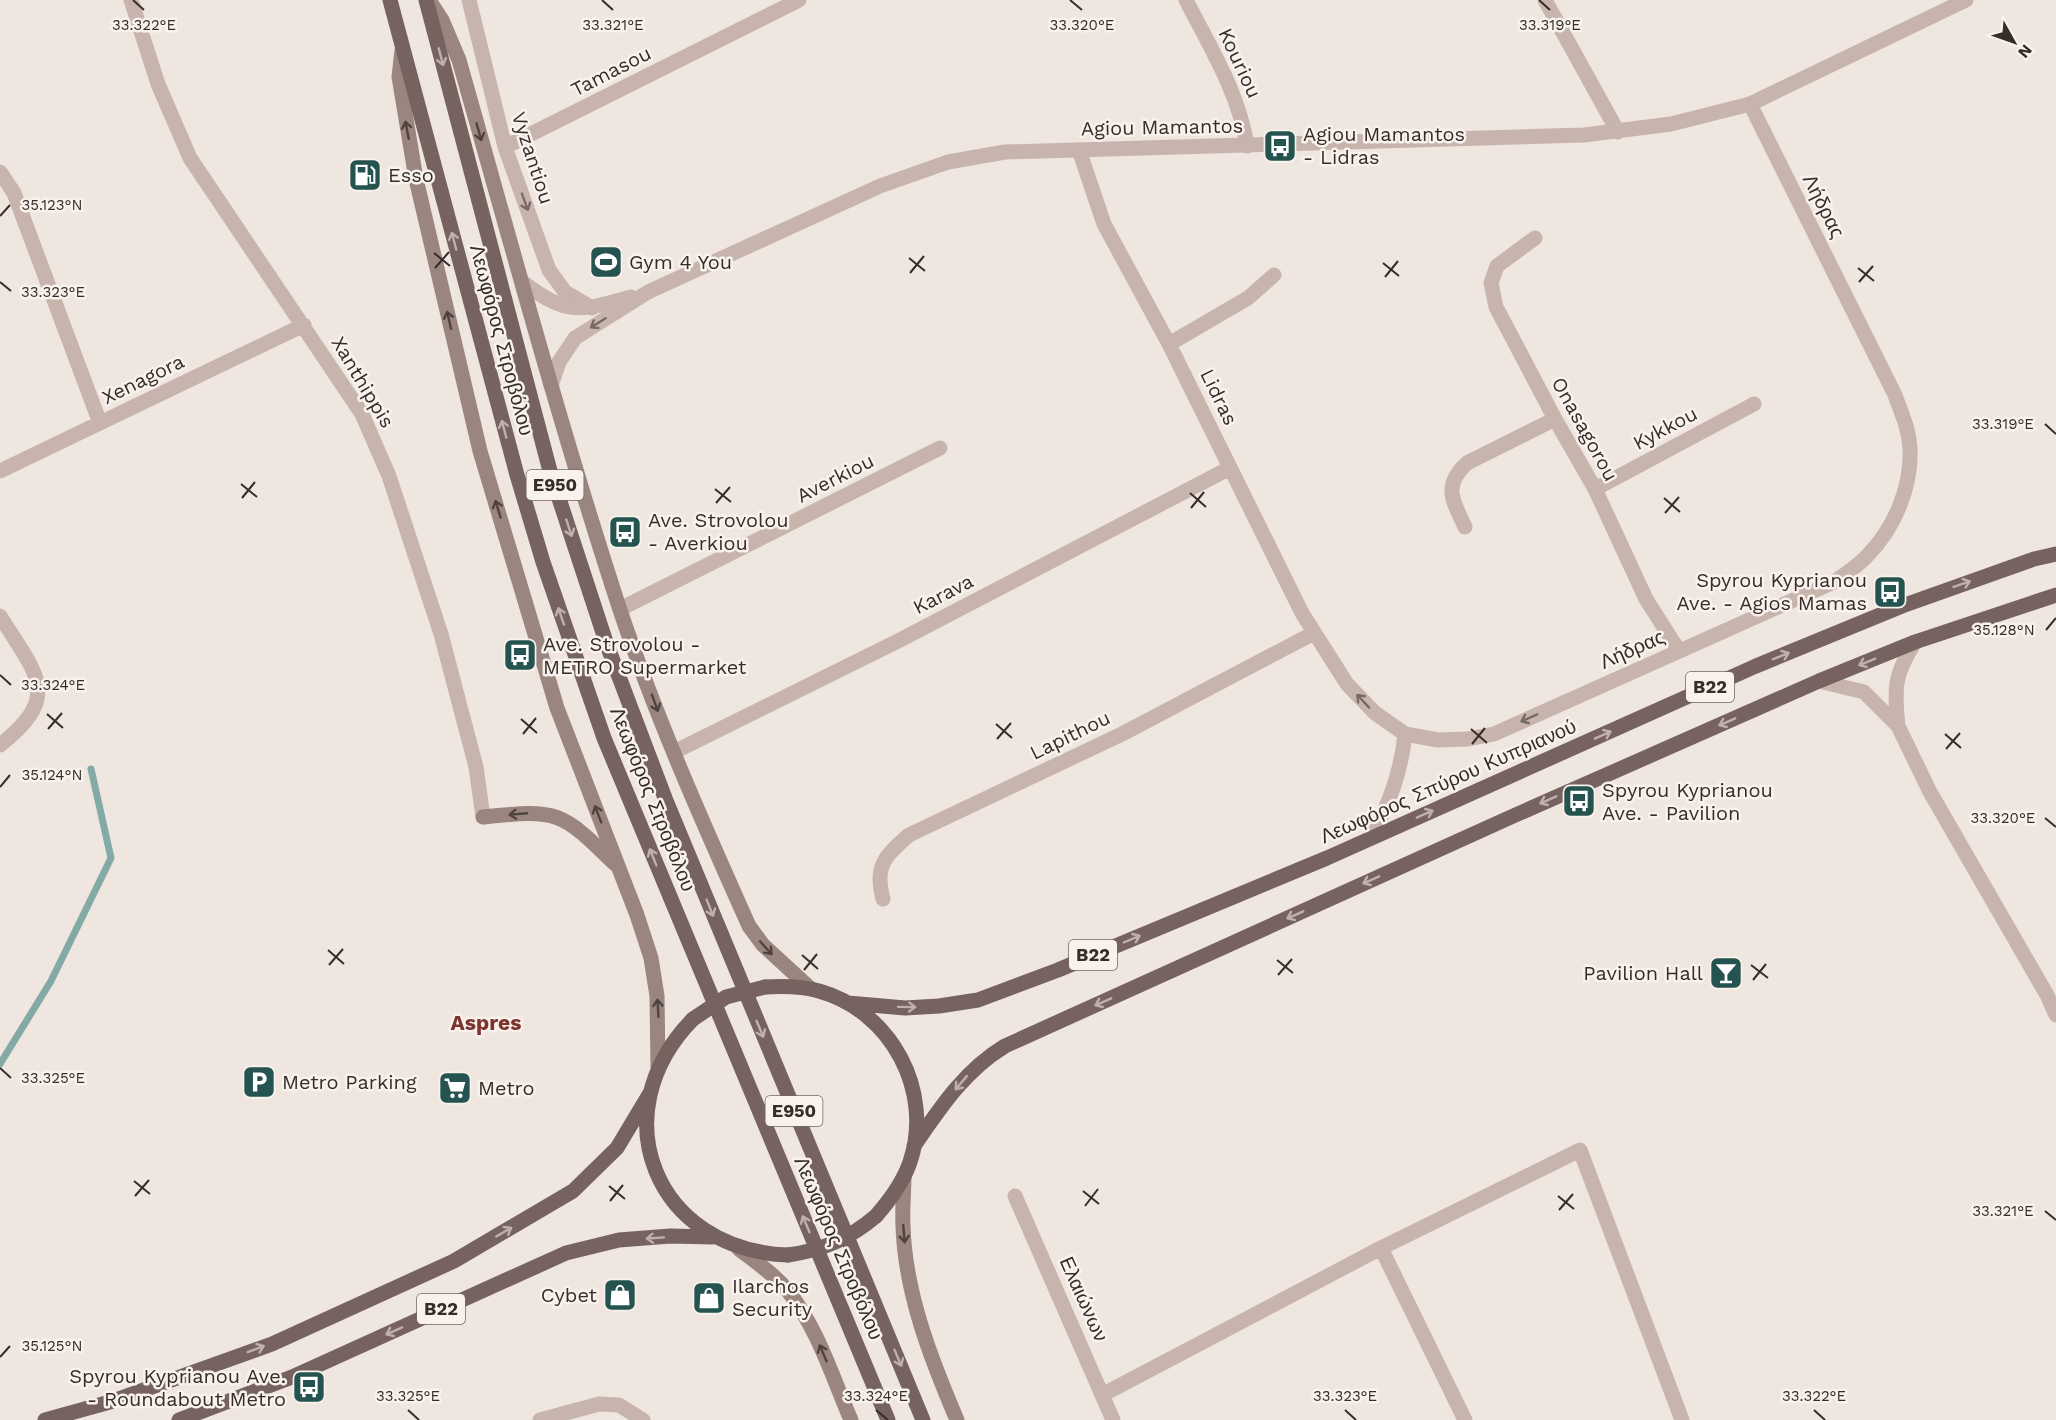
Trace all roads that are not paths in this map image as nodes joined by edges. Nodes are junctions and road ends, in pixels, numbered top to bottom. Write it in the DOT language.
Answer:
graph roads {
  1 [pos="131,0"];
  2 [pos="390,0"];
  3 [pos="427,0"];
  4 [pos="469,0"];
  5 [pos="799,0"];
  6 [pos="1186,0"];
  7 [pos="1545,0"];
  8 [pos="1966,0"];
  9 [pos="402,50"];
  10 [pos="1750,104"];
  11 [pos="1618,132"];
  12 [pos="1247,146"];
  13 [pos="505,147"];
  14 [pos="1079,150"];
  15 [pos="0,172"];
  16 [pos="1535,238"];
  17 [pos="1274,275"];
  18 [pos="524,284"];
  19 [pos="648,292"];
  20 [pos="592,308"];
  21 [pos="304,325"];
  22 [pos="1169,344"];
  23 [pos="551,386"];
  24 [pos="1754,404"];
  25 [pos="1555,419"];
  26 [pos="100,423"];
  27 [pos="940,448"];
  28 [pos="1230,468"];
  29 [pos="0,471"];
  30 [pos="1594,489"];
  31 [pos="1465,527"];
  32 [pos="2056,554"];
  33 [pos="2056,596"];
  34 [pos="620,609"];
  35 [pos="0,616"];
  36 [pos="1314,633"];
  37 [pos="1915,642"];
  38 [pos="1679,651"];
  39 [pos="1330,659"];
  40 [pos="1819,681"];
  41 [pos="1898,726"];
  42 [pos="1405,734"];
  43 [pos="0,745"];
  44 [pos="674,752"];
  45 [pos="483,817"];
  46 [pos="1371,838"];
  47 [pos="619,868"];
  48 [pos="883,899"];
  49 [pos="811,989"];
  50 [pos="848,1003"];
  51 [pos="2056,1015"];
  52 [pos="658,1067"];
  53 [pos="650,1093"];
  54 [pos="914,1146"];
  55 [pos="904,1176"];
  56 [pos="1016,1196"];
  57 [pos="713,1237"];
  58 [pos="1381,1248"];
  59 [pos="739,1249"];
  60 [pos="1102,1395"];
  61 [pos="45,1420"];
  62 [pos="179,1420"];
  63 [pos="540,1420"];
  64 [pos="643,1420"];
  65 [pos="851,1420"];
  66 [pos="888,1420"];
  67 [pos="923,1420"];
  68 [pos="957,1420"];
  69 [pos="1113,1420"];
  70 [pos="1465,1420"];
  71 [pos="1682,1420"];
  1 -- 21 [label="street, Xanthippis"];
  2 -- 9 [label="main road, Λεωφόρος Στροβόλου / E950"];
  3 -- 18 [label="main road, E950, one-way"];
  3 -- 67 [label="main road, Λεωφόρος Στροβόλου / E950, one-way"];
  4 -- 13 [label="street, Vyzantiou"];
  5 -- 13 [label="street, Tamasou"];
  6 -- 12 [label="street, Kouriou"];
  7 -- 11 [label="street"];
  8 -- 10 [label="street, Agiou Mamantos"];
  47 -- 9 [label="main road, E950, one-way"];
  66 -- 9 [label="main road, Λεωφόρος Στροβόλου / E950, one-way"];
  10 -- 11 [label="street, Agiou Mamantos"];
  10 -- 38 [label="street, Λήδρας"];
  11 -- 12 [label="street, Agiou Mamantos"];
  12 -- 14 [label="street, Agiou Mamantos"];
  13 -- 20 [label="street, Vyzantiou, one-way"];
  14 -- 19 [label="street, Agiou Mamantos"];
  14 -- 22 [label="street, Lidras"];
  15 -- 26 [label="street"];
  16 -- 25 [label="street, Onasagorou"];
  17 -- 22 [label="street"];
  18 -- 20 [label="street, Agiou Mamantos"];
  18 -- 23 [label="main road, E950"];
  19 -- 20 [label="street, Agiou Mamantos"];
  19 -- 23 [label="street, Agiou Mamantos, one-way"];
  21 -- 26 [label="street, Xenagora"];
  21 -- 45 [label="street, Xanthippis"];
  22 -- 28 [label="street, Lidras"];
  23 -- 34 [label="main road, E950"];
  24 -- 30 [label="street, Kykkou"];
  25 -- 30 [label="street, Onasagorou"];
  25 -- 31 [label="street"];
  26 -- 29 [label="street, Xenagora"];
  27 -- 34 [label="street, Averkiou"];
  28 -- 36 [label="street, Lidras"];
  28 -- 44 [label="street, Karava"];
  30 -- 38 [label="street, Onasagorou"];
  46 -- 32 [label="main road, Λεωφόρος Σπύρου Κυπριανού / B22, one-way"];
  33 -- 37 [label="main road, B22"];
  34 -- 44 [label="main road, E950, one-way"];
  35 -- 43 [label="street"];
  36 -- 39 [label="street, Lidras"];
  36 -- 48 [label="street, Lapithou"];
  37 -- 40 [label="main road, B22, one-way"];
  37 -- 41 [label="street"];
  38 -- 42 [label="street, Λήδρας, one-way"];
  42 -- 39 [label="street, Λήδρας, one-way"];
  40 -- 41 [label="street"];
  40 -- 54 [label="main road, B22, one-way"];
  41 -- 51 [label="street"];
  42 -- 46 [label="street"];
  44 -- 49 [label="main road, E950, one-way"];
  47 -- 45 [label="main road, one-way"];
  50 -- 46 [label="main road, Λεωφόρος Σπύρου Κυπριανού / B22, one-way"];
  52 -- 47 [label="main road, E950, one-way"];
  49 -- 50 [label="main road"];
  49 -- 52 [label="main road, bridge"];
  50 -- 54 [label="main road"];
  52 -- 53 [label="main road"];
  53 -- 57 [label="main road"];
  61 -- 53 [label="main road, B22, one-way"];
  54 -- 55 [label="main road"];
  55 -- 59 [label="main road, bridge"];
  55 -- 68 [label="main road, one-way"];
  56 -- 60 [label="street, Ελαιώνων"];
  57 -- 59 [label="main road"];
  57 -- 62 [label="main road, B22, one-way"];
  58 -- 60 [label="street"];
  58 -- 70 [label="street"];
  58 -- 71 [label="street"];
  65 -- 59 [label="main road, one-way"];
  60 -- 69 [label="street, Ελαιώνων"];
  63 -- 64 [label="street"];
}
